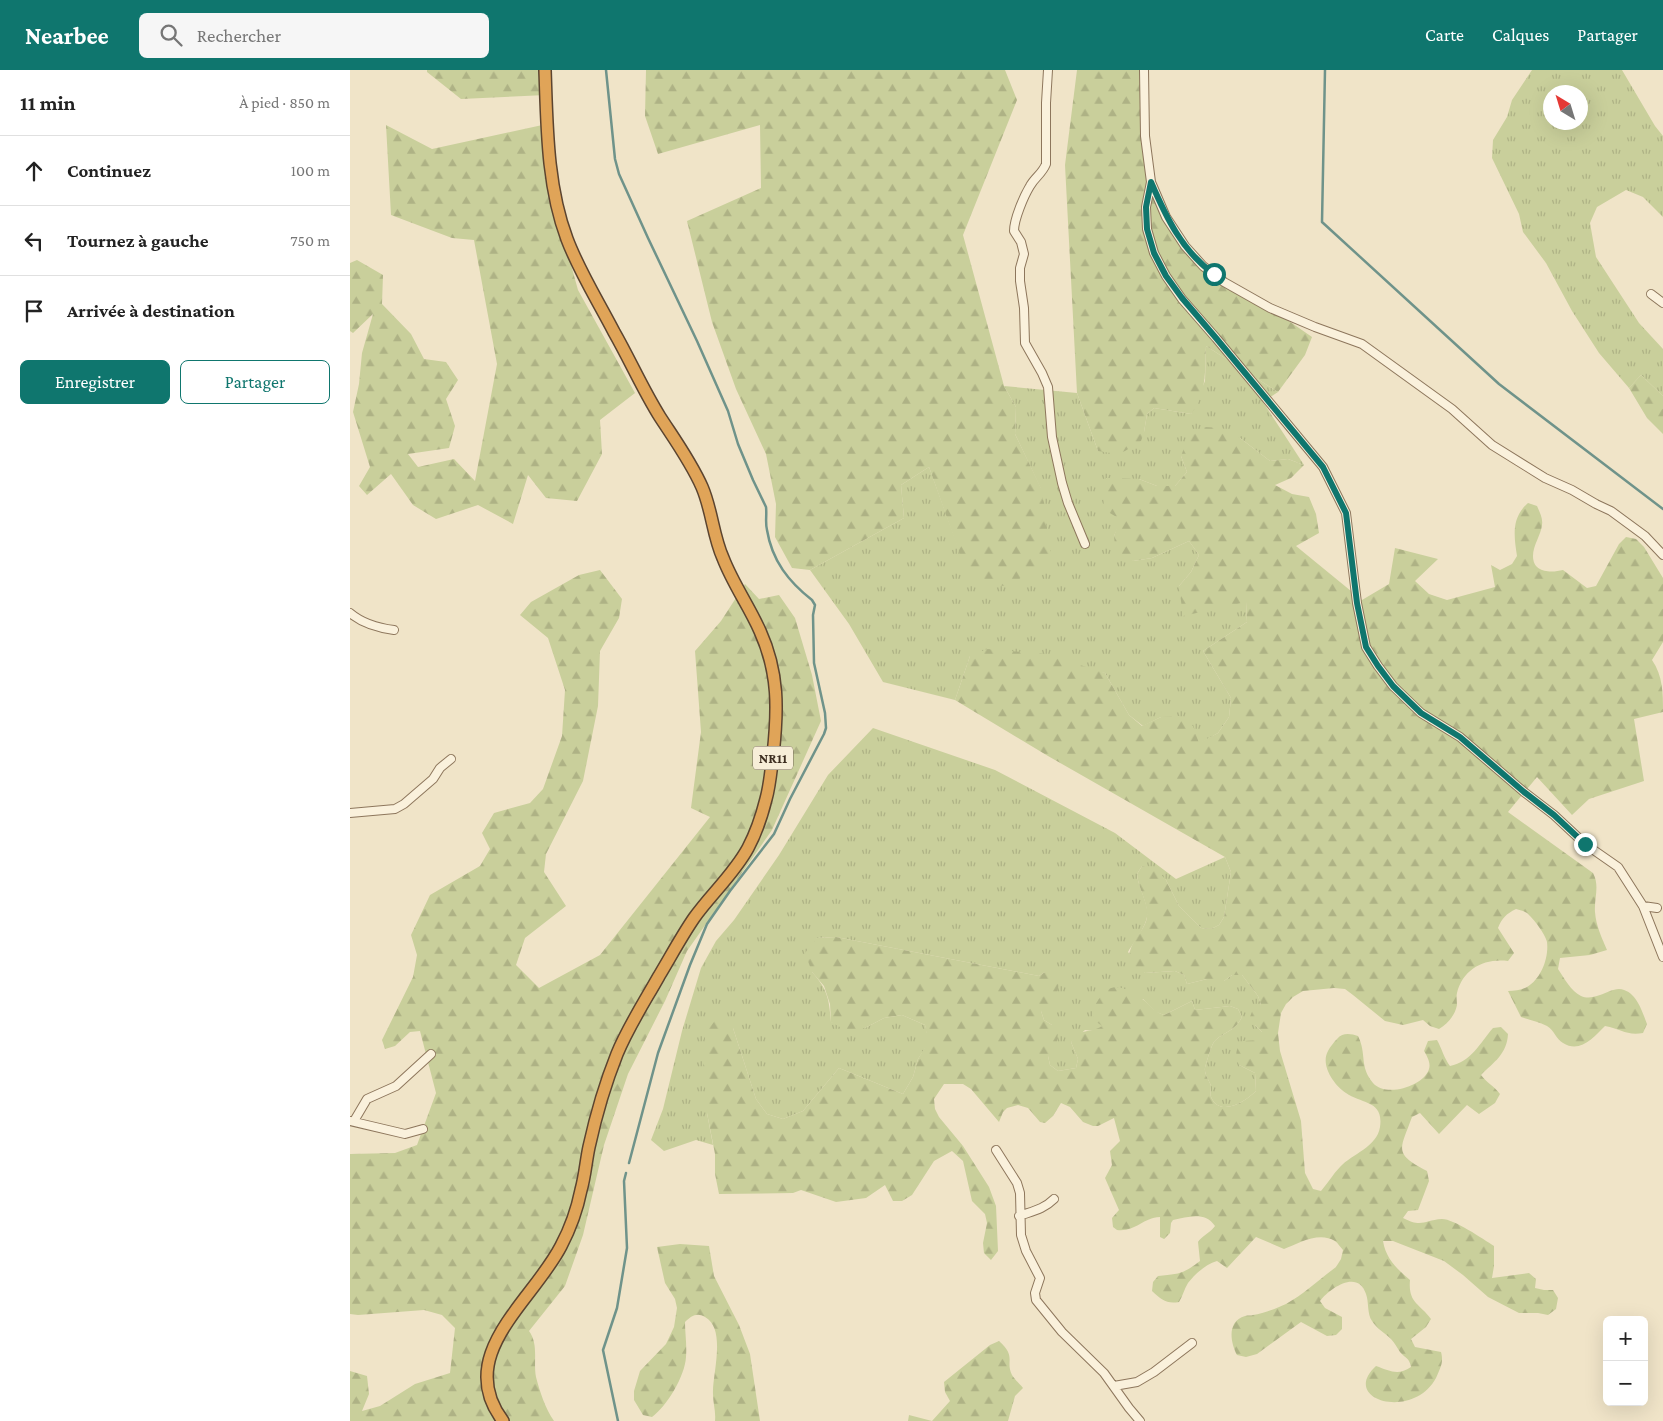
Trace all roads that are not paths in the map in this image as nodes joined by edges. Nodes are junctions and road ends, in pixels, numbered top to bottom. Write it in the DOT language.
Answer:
graph roads {
  1 [pos="545,70"];
  2 [pos="1048,70"];
  3 [pos="1144,70"];
  4 [pos="1151,182"];
  5 [pos="1650,294"];
  6 [pos="1663,303"];
  7 [pos="1085,544"];
  8 [pos="1663,555"];
  9 [pos="350,613"];
  10 [pos="394,630"];
  11 [pos="451,759"];
  12 [pos="350,813"];
  13 [pos="1643,906"];
  14 [pos="1657,908"];
  15 [pos="1663,957"];
  16 [pos="431,1054"];
  17 [pos="352,1121"];
  18 [pos="422,1129"];
  19 [pos="996,1150"];
  20 [pos="1054,1199"];
  21 [pos="1019,1216"];
  22 [pos="1192,1343"];
  23 [pos="1114,1386"];
  24 [pos="503,1421"];
  25 [pos="1140,1421"];
  1 -- 24 [label="highway, NR11"];
  2 -- 7 [label="street"];
  3 -- 4 [label="street"];
  4 -- 8 [label="street"];
  4 -- 13 [label="street"];
  5 -- 6 [label="street"];
  9 -- 10 [label="street"];
  11 -- 12 [label="street"];
  13 -- 14 [label="street"];
  13 -- 15 [label="street"];
  16 -- 17 [label="street"];
  17 -- 18 [label="street"];
  19 -- 21 [label="street"];
  20 -- 21 [label="street"];
  21 -- 23 [label="street"];
  22 -- 23 [label="street"];
  23 -- 25 [label="street"];
}
